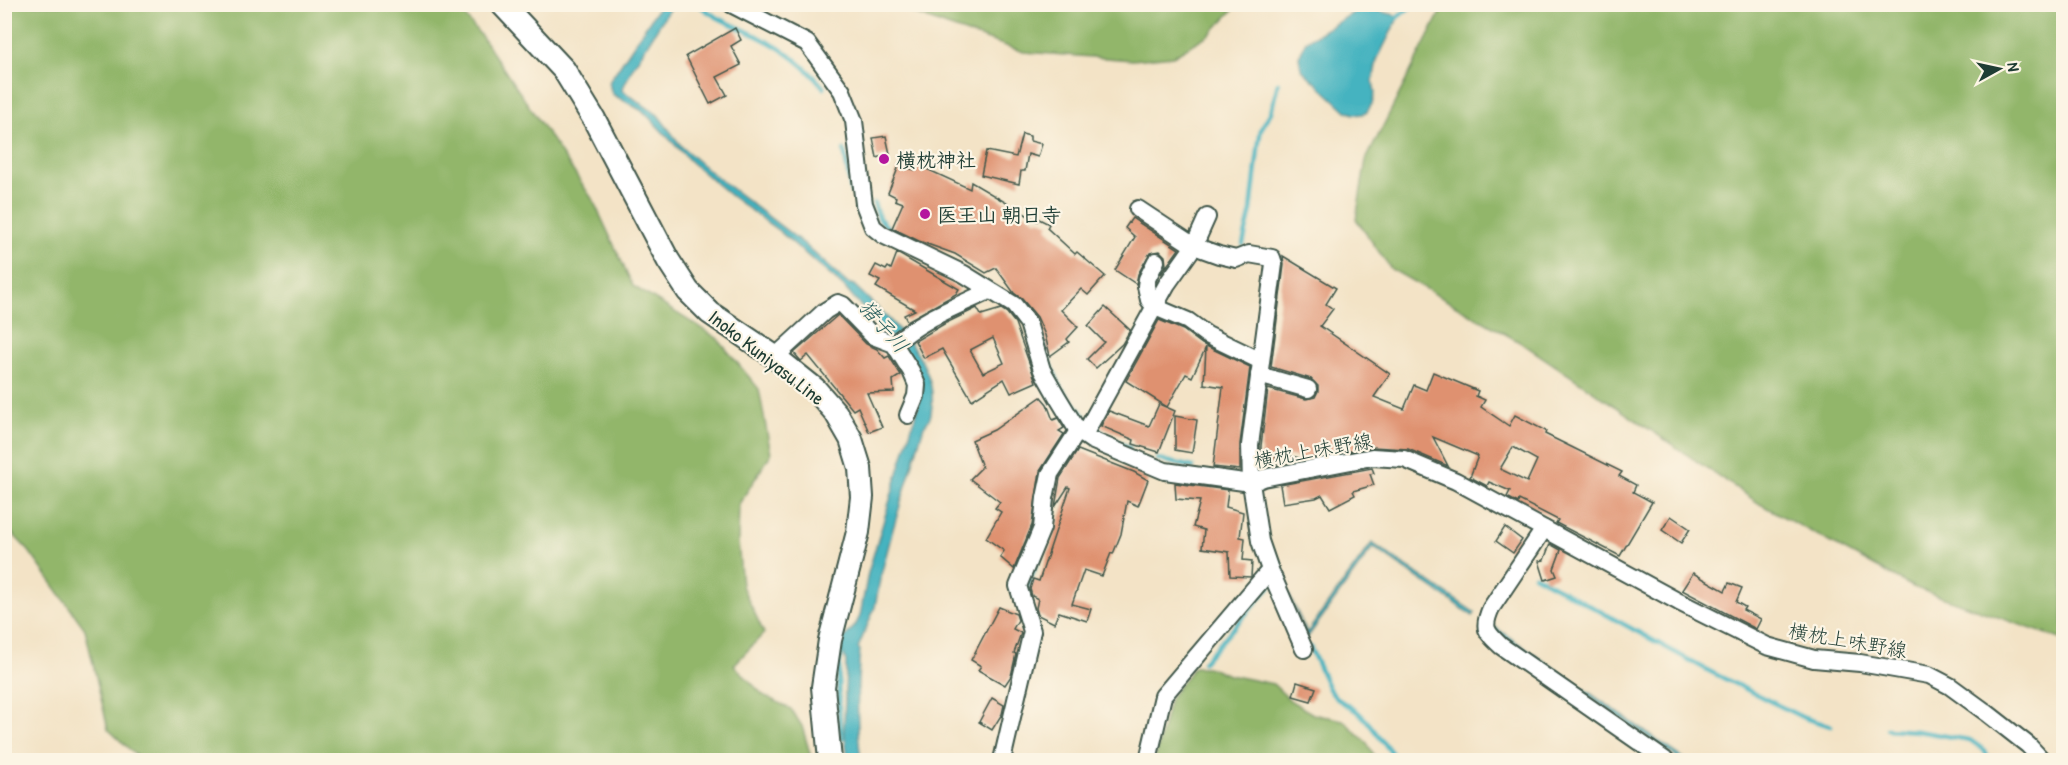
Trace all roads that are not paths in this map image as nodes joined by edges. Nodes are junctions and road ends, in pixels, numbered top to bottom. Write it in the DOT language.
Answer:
graph roads {
  1 [pos="502,4"];
  2 [pos="731,4"];
  3 [pos="1138,209"];
  4 [pos="1207,217"];
  5 [pos="1194,246"];
  6 [pos="1156,261"];
  7 [pos="989,291"];
  8 [pos="1155,308"];
  9 [pos="894,344"];
  10 [pos="775,357"];
  11 [pos="1260,368"];
  12 [pos="1308,389"];
  13 [pos="908,415"];
  14 [pos="1081,433"];
  15 [pos="1251,483"];
  16 [pos="1544,530"];
  17 [pos="1270,570"];
  18 [pos="1304,649"];
  19 [pos="830,760"];
  20 [pos="1002,760"];
  21 [pos="1148,760"];
  22 [pos="1665,760"];
  23 [pos="2042,760"];
  1 -- 10 [label="main road, Inoko Kuniyasu Line"];
  2 -- 7 [label="street"];
  3 -- 5 [label="street"];
  4 -- 5 [label="street"];
  5 -- 8 [label="street"];
  5 -- 11 [label="street"];
  6 -- 8 [label="street"];
  7 -- 9 [label="street"];
  7 -- 14 [label="street"];
  8 -- 11 [label="street"];
  8 -- 14 [label="street"];
  9 -- 10 [label="street"];
  9 -- 13 [label="street"];
  10 -- 19 [label="main road, Inoko Kuniyasu Line"];
  11 -- 12 [label="street"];
  11 -- 15 [label="street"];
  14 -- 15 [label="street, 横枕上味野線"];
  14 -- 20 [label="street"];
  15 -- 16 [label="street, 横枕上味野線"];
  15 -- 17 [label="street"];
  16 -- 22 [label="street"];
  16 -- 23 [label="street, 横枕上味野線"];
  17 -- 18 [label="street"];
  17 -- 21 [label="street"];
}
